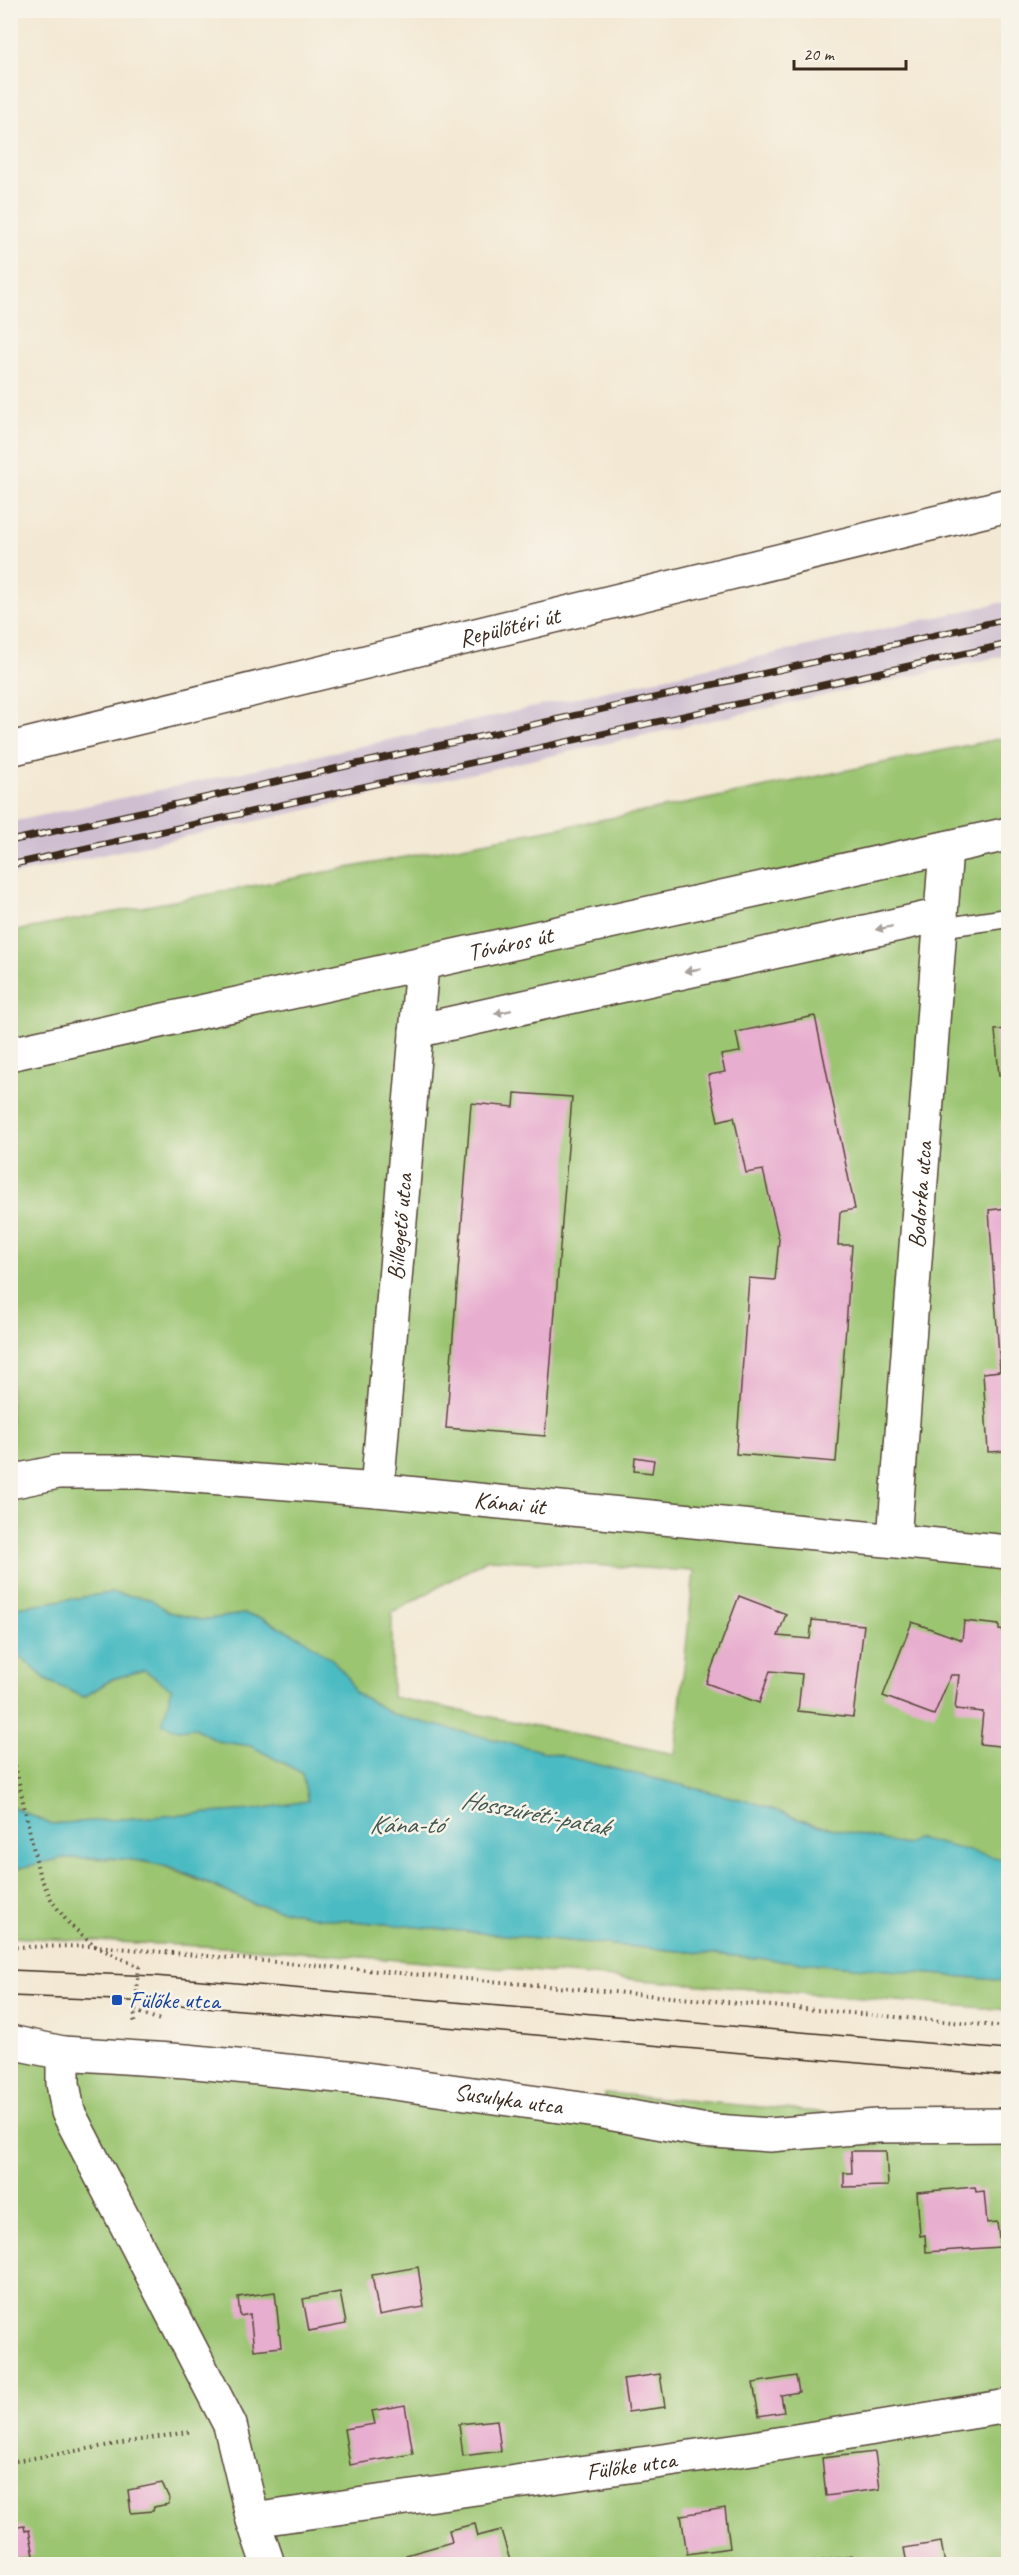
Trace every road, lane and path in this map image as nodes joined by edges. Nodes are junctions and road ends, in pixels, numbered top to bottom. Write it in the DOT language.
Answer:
graph roads {
  1 [pos="1008,505"];
  2 [pos="10,749"];
  3 [pos="1008,834"];
  4 [pos="946,848"];
  5 [pos="1008,918"];
  6 [pos="940,922"];
  7 [pos="422,964"];
  8 [pos="416,1031"];
  9 [pos="10,1054"];
  10 [pos="10,1482"];
  11 [pos="377,1490"];
  12 [pos="894,1540"];
  13 [pos="1008,1552"];
  14 [pos="10,1742"];
  15 [pos="96,1946"];
  16 [pos="10,1947"];
  17 [pos="135,2011"];
  18 [pos="1008,2027"];
  19 [pos="10,2042"];
  20 [pos="63,2054"];
  21 [pos="1008,2125"];
  22 [pos="1008,2406"];
  23 [pos="230,2425"];
  24 [pos="10,2462"];
  25 [pos="253,2520"];
  26 [pos="268,2565"];
  1 -- 2 [label="street, Repülőtéri út"];
  3 -- 4 [label="street, Tóváros út"];
  4 -- 6 [label="street, Bodorka utca"];
  4 -- 7 [label="street, Tóváros út"];
  5 -- 6 [label="lane"];
  6 -- 8 [label="street, one-way"];
  6 -- 12 [label="street, Bodorka utca"];
  7 -- 8 [label="street, Billegető utca"];
  7 -- 9 [label="street, Tóváros út"];
  8 -- 11 [label="street, Billegető utca"];
  10 -- 11 [label="street, Kánai út"];
  11 -- 12 [label="street, Kánai út"];
  12 -- 13 [label="street, Kánai út"];
  14 -- 15 [label="path"];
  15 -- 16 [label="path"];
  15 -- 17 [label="path"];
  15 -- 18 [label="path"];
  19 -- 20 [label="street, Susulyka utca"];
  20 -- 21 [label="street, Susulyka utca"];
  20 -- 23 [label="street"];
  22 -- 25 [label="street, Fülőke utca"];
  23 -- 24 [label="path"];
  23 -- 25 [label="street"];
  25 -- 26 [label="street"];
}
